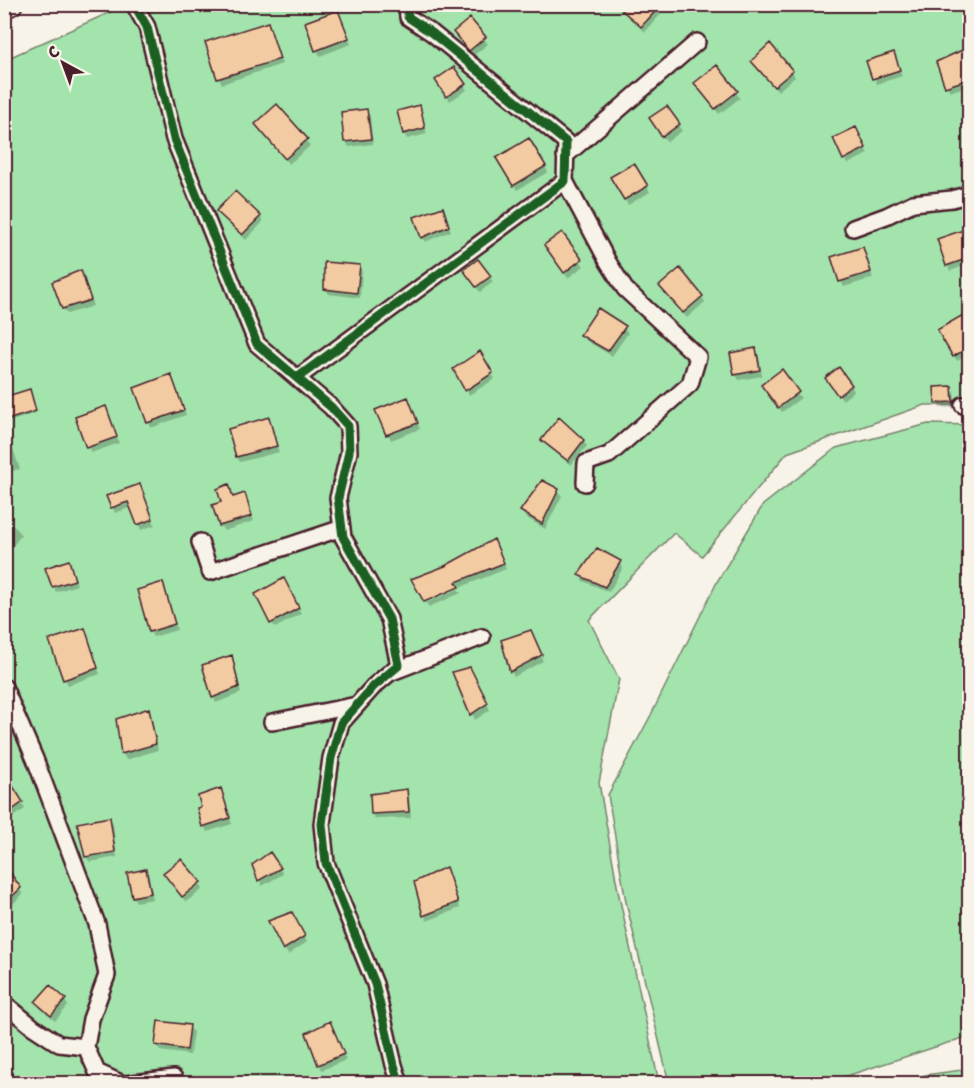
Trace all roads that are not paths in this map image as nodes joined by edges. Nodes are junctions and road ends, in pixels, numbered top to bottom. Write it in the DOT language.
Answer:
graph roads {
  1 [pos="12,4"];
  2 [pos="134,4"];
  3 [pos="407,4"];
  4 [pos="4,8"];
  5 [pos="697,42"];
  6 [pos="565,156"];
  7 [pos="565,181"];
  8 [pos="969,194"];
  9 [pos="853,228"];
  10 [pos="297,378"];
  11 [pos="585,483"];
  12 [pos="342,528"];
  13 [pos="200,542"];
  14 [pos="482,637"];
  15 [pos="390,673"];
  16 [pos="4,687"];
  17 [pos="357,705"];
  18 [pos="272,722"];
  19 [pos="4,1003"];
  20 [pos="86,1047"];
  21 [pos="174,1078"];
  22 [pos="124,1083"];
  23 [pos="400,1083"];
  1 -- 4 [label="main road"];
  2 -- 10 [label="street"];
  3 -- 6 [label="street"];
  5 -- 6 [label="street"];
  6 -- 7 [label="street"];
  7 -- 10 [label="street"];
  7 -- 11 [label="street"];
  8 -- 9 [label="street"];
  10 -- 12 [label="street"];
  12 -- 13 [label="street"];
  12 -- 15 [label="street"];
  14 -- 15 [label="street"];
  15 -- 17 [label="street"];
  16 -- 20 [label="street"];
  17 -- 18 [label="street"];
  17 -- 23 [label="street"];
  19 -- 20 [label="street"];
  20 -- 22 [label="street"];
  21 -- 22 [label="street"];
}
